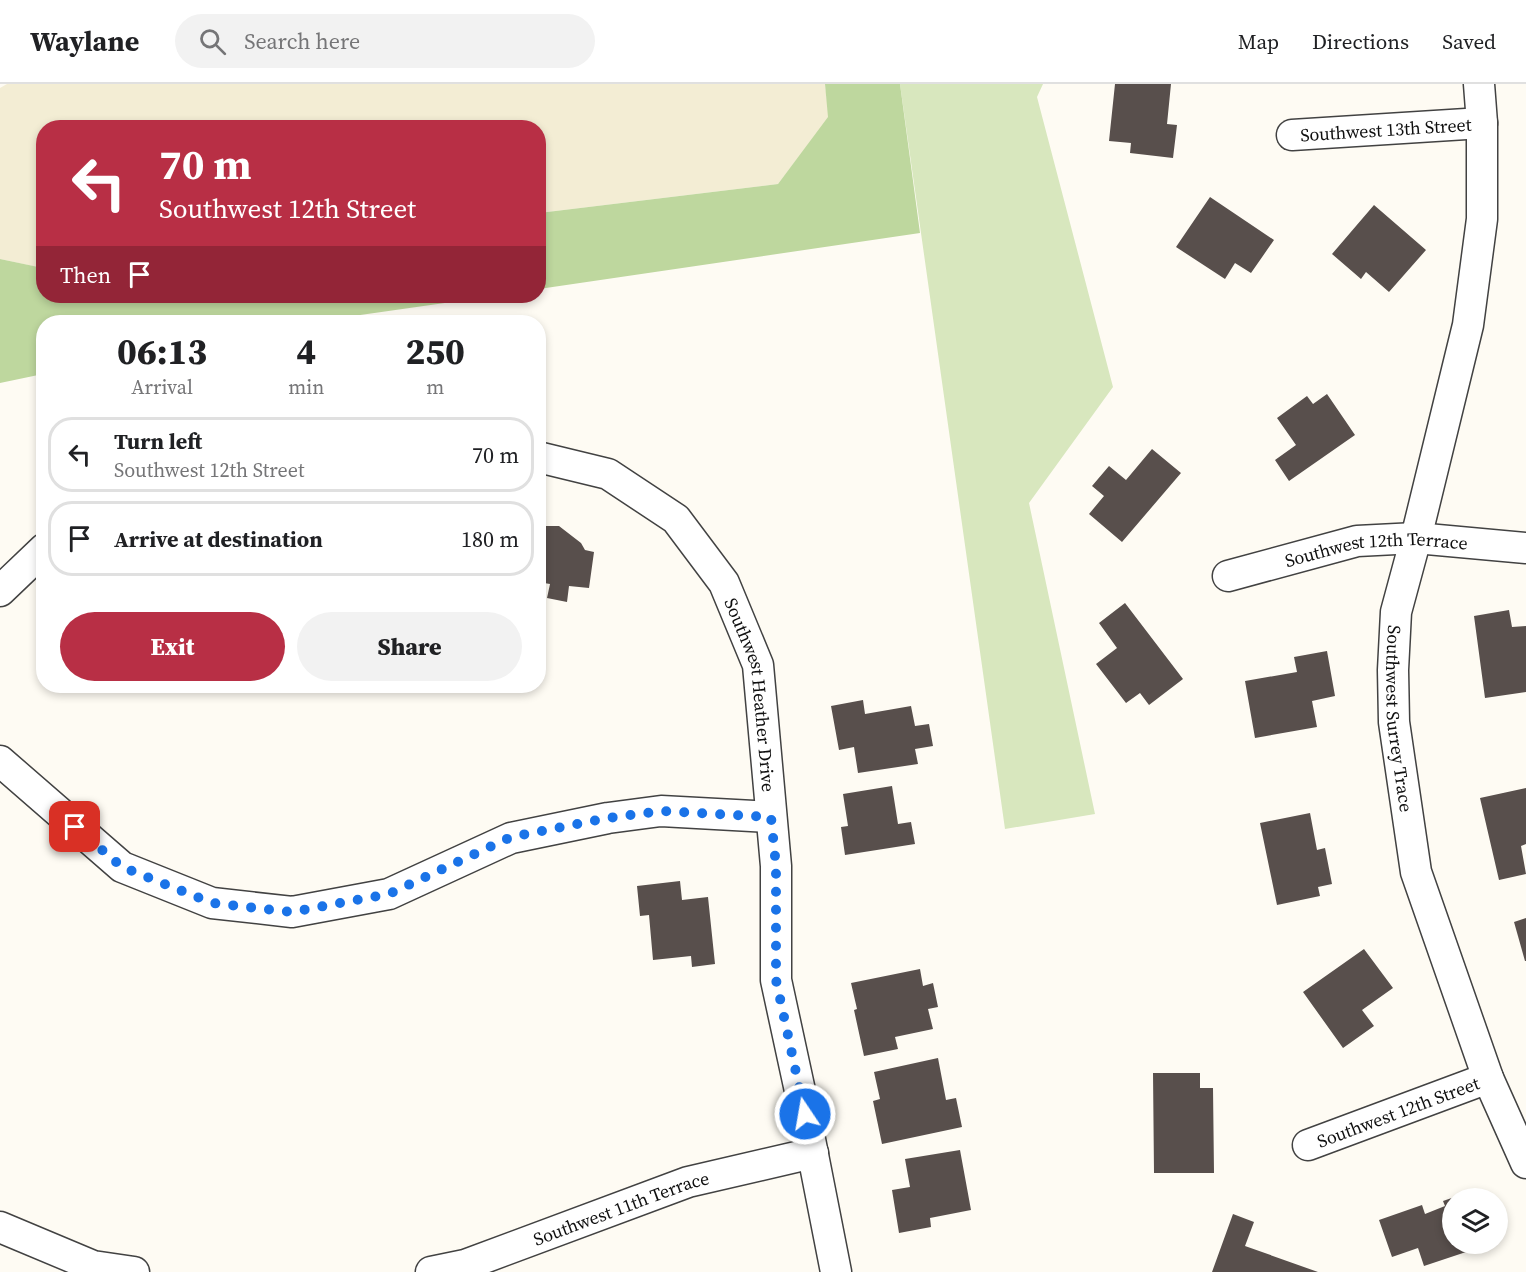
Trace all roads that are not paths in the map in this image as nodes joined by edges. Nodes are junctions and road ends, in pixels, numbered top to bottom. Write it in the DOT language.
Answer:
graph roads {
  1 [pos="1479,84"];
  2 [pos="1482,123"];
  3 [pos="1292,135"];
  4 [pos="546,459"];
  5 [pos="1416,538"];
  6 [pos="1526,548"];
  7 [pos="36,557"];
  8 [pos="1228,576"];
  9 [pos="0,591"];
  10 [pos="0,761"];
  11 [pos="771,817"];
  12 [pos="1488,1078"];
  13 [pos="1308,1145"];
  14 [pos="813,1153"];
  15 [pos="1526,1163"];
  16 [pos="0,1227"];
  17 [pos="134,1272"];
  18 [pos="431,1272"];
  19 [pos="836,1272"];
  1 -- 2 [label="street, Southwest Surrey Trace"];
  2 -- 3 [label="street, Southwest 13th Street"];
  2 -- 5 [label="street, Southwest Surrey Trace"];
  4 -- 11 [label="street, Southwest Heather Drive"];
  5 -- 6 [label="street, Southwest 12th Terrace"];
  5 -- 8 [label="street, Southwest 12th Terrace"];
  5 -- 12 [label="street, Southwest Surrey Trace"];
  7 -- 9 [label="street"];
  10 -- 11 [label="street"];
  11 -- 14 [label="street, Southwest Heather Drive"];
  12 -- 13 [label="street, Southwest 12th Street"];
  12 -- 15 [label="street, Southwest Surrey Trace"];
  14 -- 18 [label="street, Southwest 11th Terrace"];
  14 -- 19 [label="street, Southwest Heather Drive"];
  16 -- 17 [label="street"];
}
